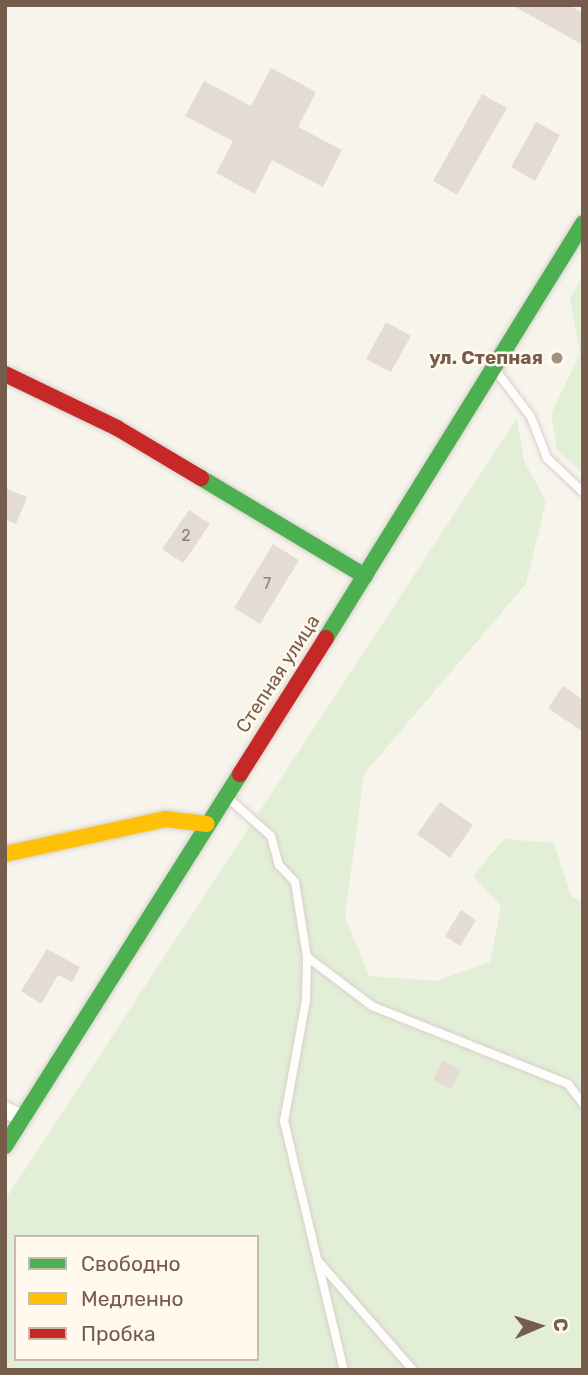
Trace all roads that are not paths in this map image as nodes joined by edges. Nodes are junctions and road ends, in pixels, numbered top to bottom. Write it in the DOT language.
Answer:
graph roads {
  1 [pos="583,223"];
  2 [pos="495,370"];
  3 [pos="5,374"];
  4 [pos="583,492"];
  5 [pos="365,576"];
  6 [pos="225,795"];
  7 [pos="207,824"];
  8 [pos="5,854"];
  9 [pos="307,957"];
  10 [pos="583,1104"];
  11 [pos="5,1110"];
  12 [pos="23,1118"];
  13 [pos="5,1146"];
  14 [pos="317,1260"];
  15 [pos="344,1370"];
  16 [pos="413,1370"];
  1 -- 2 [label="street, Степная улица"];
  2 -- 4 [label="lane"];
  2 -- 5 [label="street, Степная улица"];
  3 -- 5 [label="street"];
  5 -- 6 [label="street, Степная улица"];
  6 -- 7 [label="street, Степная улица"];
  6 -- 9 [label="lane"];
  7 -- 8 [label="street"];
  7 -- 12 [label="street, Степная улица"];
  9 -- 10 [label="lane"];
  9 -- 14 [label="lane"];
  11 -- 12 [label="street"];
  12 -- 13 [label="street, Степная улица"];
  14 -- 15 [label="lane"];
  14 -- 16 [label="lane"];
}
